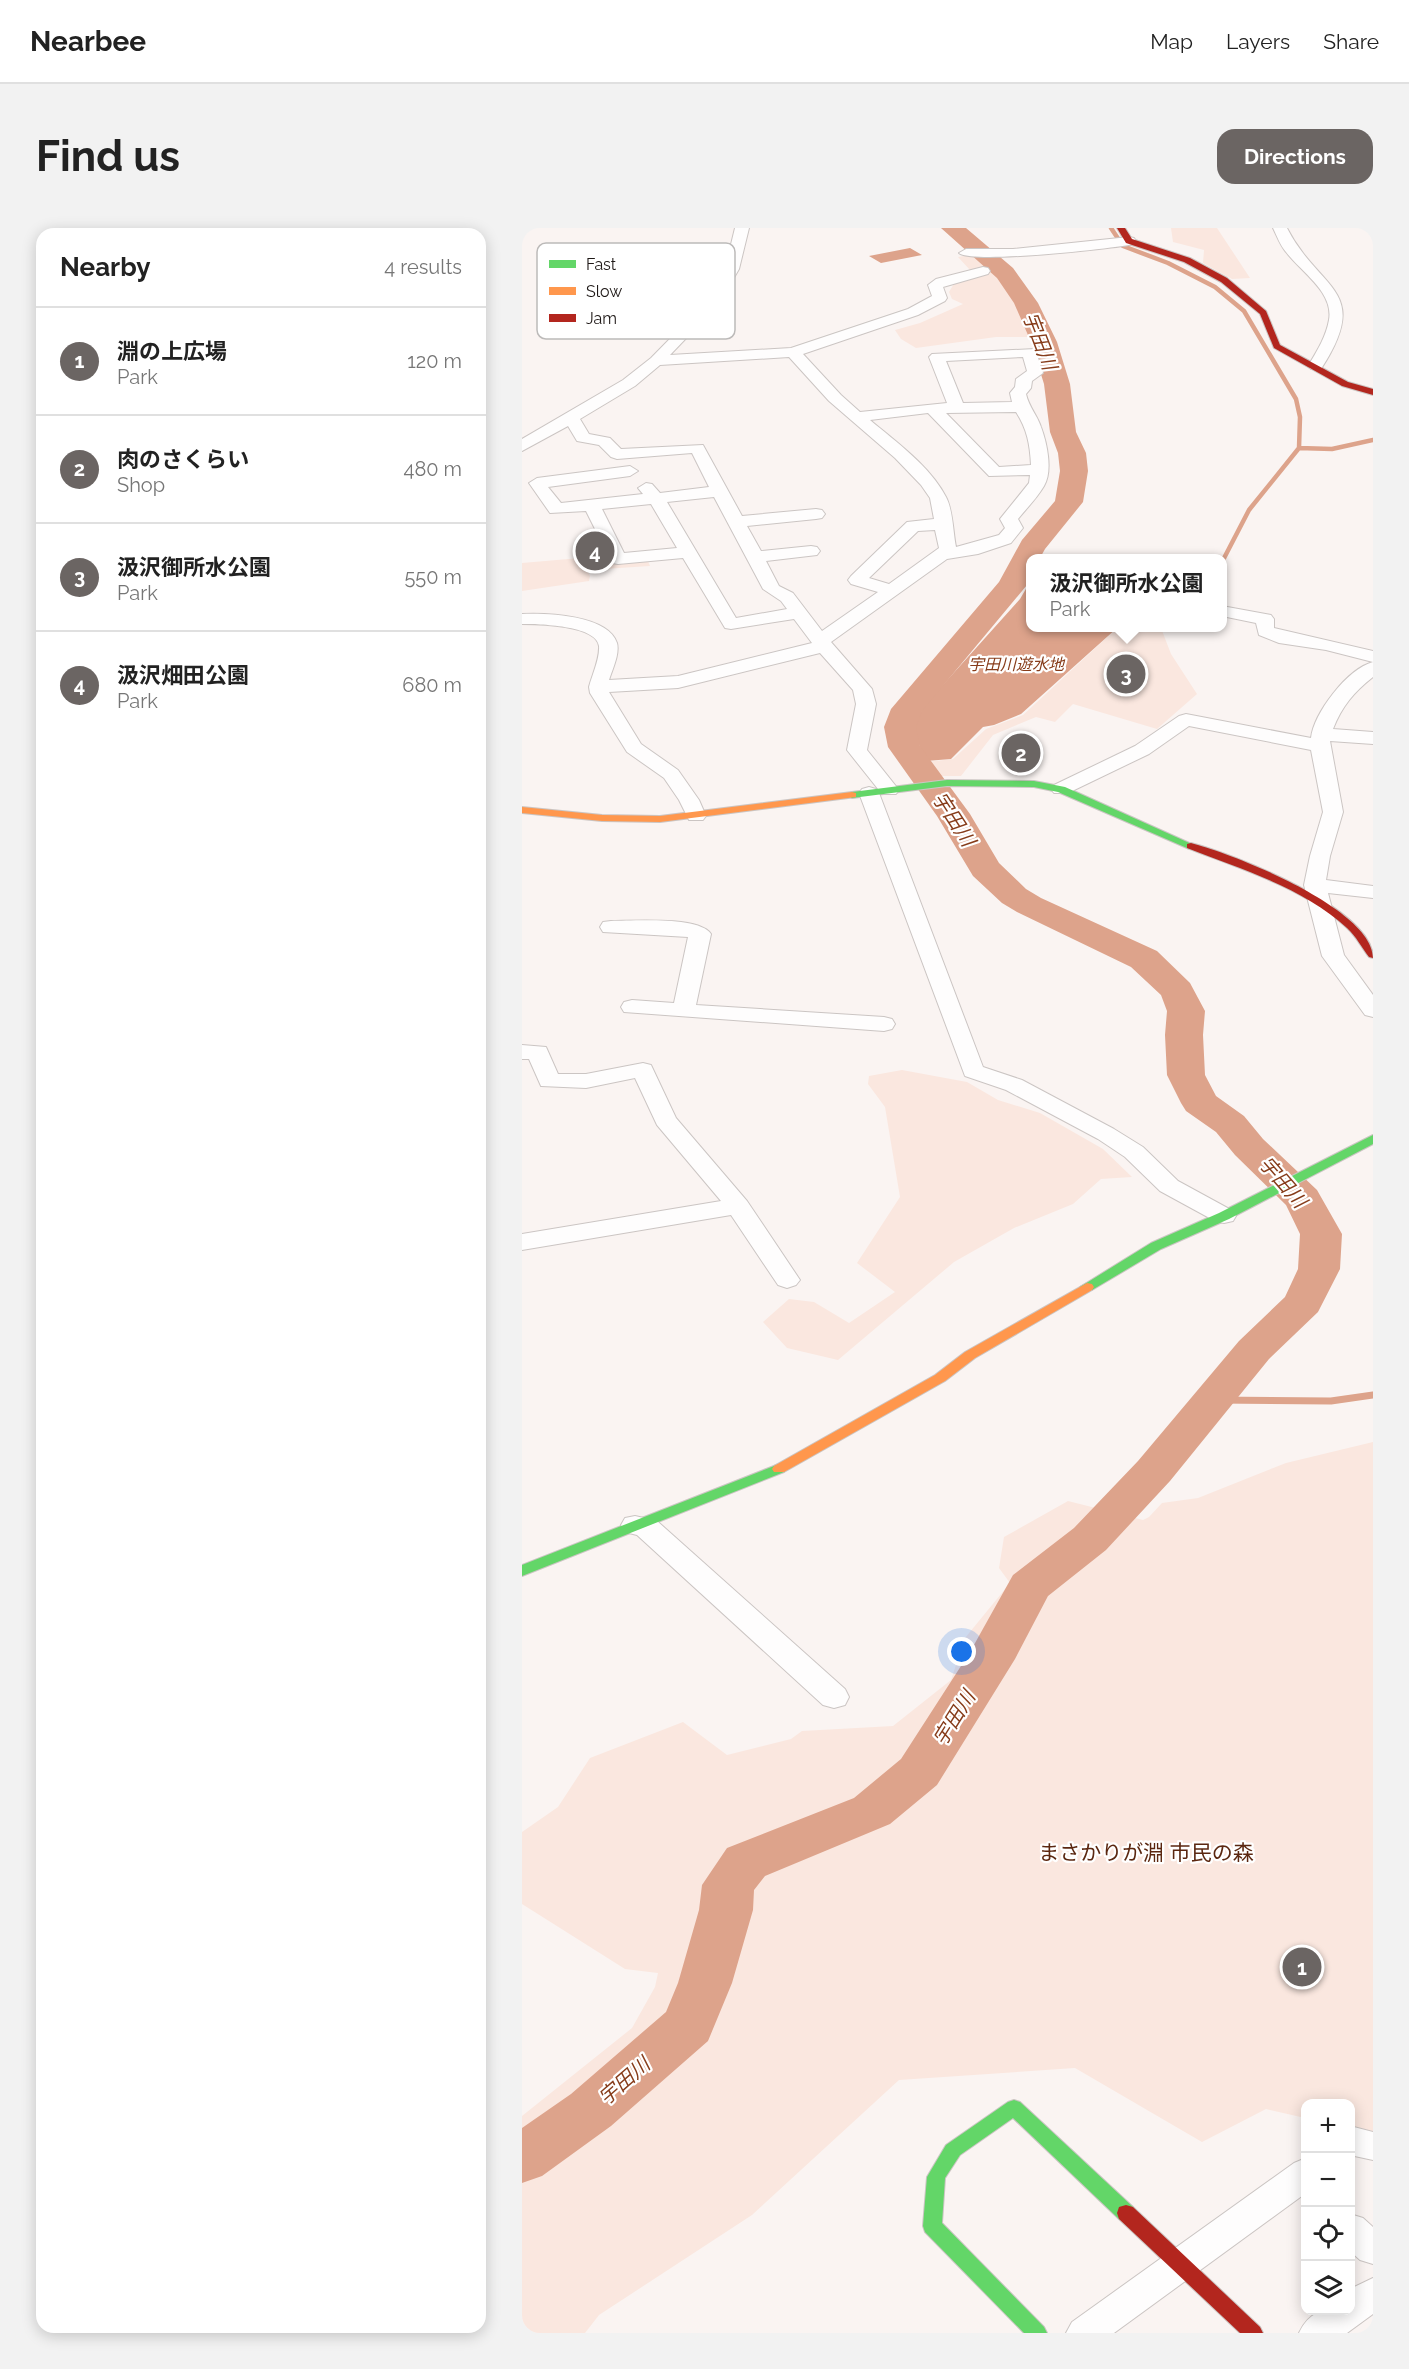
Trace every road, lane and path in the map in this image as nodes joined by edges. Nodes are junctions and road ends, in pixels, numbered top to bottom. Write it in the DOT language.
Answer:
graph roads {
  1 [pos="742,228"];
  2 [pos="1121,228"];
  3 [pos="1280,228"];
  4 [pos="1129,241"];
  5 [pos="966,253"];
  6 [pos="735,257"];
  7 [pos="983,272"];
  8 [pos="678,339"];
  9 [pos="793,352"];
  10 [pos="656,361"];
  11 [pos="1316,366"];
  12 [pos="1373,392"];
  13 [pos="1021,406"];
  14 [pos="957,407"];
  15 [pos="932,408"];
  16 [pos="856,417"];
  17 [pos="571,418"];
  18 [pos="522,446"];
  19 [pos="617,454"];
  20 [pos="1038,469"];
  21 [pos="630,471"];
  22 [pos="720,491"];
  23 [pos="656,498"];
  24 [pos="592,505"];
  25 [pos="816,514"];
  26 [pos="736,522"];
  27 [pos="942,524"];
  28 [pos="811,550"];
  29 [pos="689,552"];
  30 [pos="944,554"];
  31 [pos="755,557"];
  32 [pos="891,590"];
  33 [pos="1227,612"];
  34 [pos="799,613"];
  35 [pos="522,619"];
  36 [pos="823,644"];
  37 [pos="1373,657"];
  38 [pos="1373,668"];
  39 [pos="1353,683"];
  40 [pos="598,687"];
  41 [pos="1373,689"];
  42 [pos="1373,738"];
  43 [pos="1320,740"];
  44 [pos="1061,789"];
  45 [pos="888,790"];
  46 [pos="522,810"];
  47 [pos="696,816"];
  48 [pos="1373,892"];
  49 [pos="1317,893"];
  50 [pos="611,927"];
  51 [pos="1373,955"];
  52 [pos="632,1007"];
  53 [pos="684,1010"];
  54 [pos="1373,1010"];
  55 [pos="884,1024"];
  56 [pos="522,1052"];
  57 [pos="1373,1139"];
  58 [pos="738,1206"];
  59 [pos="1224,1216"];
  60 [pos="522,1242"];
  61 [pos="787,1280"];
  62 [pos="636,1525"];
  63 [pos="522,1571"];
  64 [pos="834,1697"];
  65 [pos="1355,2141"];
  66 [pos="1373,2146"];
  67 [pos="1301,2180"];
  68 [pos="1355,2233"];
  69 [pos="1373,2249"];
  70 [pos="1180,2264"];
  71 [pos="1373,2294"];
  72 [pos="1355,2307"];
  73 [pos="1343,2315"];
  74 [pos="1037,2333"];
  75 [pos="1085,2333"];
  76 [pos="1253,2333"];
  77 [pos="1318,2333"];
  1 -- 6 [label="street"];
  2 -- 4 [label="street"];
  3 -- 11 [label="street"];
  4 -- 5 [label="street"];
  4 -- 11 [label="street"];
  7 -- 9 [label="street"];
  8 -- 10 [label="street"];
  9 -- 10 [label="street"];
  9 -- 16 [label="street"];
  10 -- 17 [label="street"];
  11 -- 12 [label="street"];
  13 -- 14 [label="street"];
  13 -- 14 [label="street"];
  13 -- 20 [label="street"];
  14 -- 15 [label="street"];
  15 -- 16 [label="street"];
  15 -- 20 [label="street"];
  16 -- 27 [label="street"];
  17 -- 18 [label="street"];
  17 -- 19 [label="street"];
  19 -- 21 [label="street"];
  19 -- 22 [label="street"];
  20 -- 30 [label="street"];
  21 -- 23 [label="street"];
  21 -- 24 [label="street"];
  22 -- 23 [label="street"];
  22 -- 26 [label="street"];
  23 -- 24 [label="street"];
  23 -- 29 [label="street"];
  24 -- 29 [label="street"];
  25 -- 26 [label="street"];
  26 -- 31 [label="street"];
  27 -- 30 [label="street"];
  27 -- 32 [label="street"];
  28 -- 31 [label="street"];
  29 -- 34 [label="street"];
  30 -- 32 [label="street"];
  31 -- 34 [label="street"];
  32 -- 36 [label="street"];
  33 -- 37 [label="street"];
  34 -- 36 [label="street"];
  35 -- 40 [label="street"];
  36 -- 40 [label="street"];
  36 -- 45 [label="street"];
  38 -- 39 [label="street"];
  39 -- 41 [label="street"];
  39 -- 43 [label="street"];
  40 -- 47 [label="street"];
  42 -- 43 [label="street"];
  43 -- 44 [label="street"];
  43 -- 49 [label="street"];
  44 -- 45 [label="street"];
  44 -- 49 [label="street"];
  45 -- 47 [label="street"];
  45 -- 59 [label="street"];
  46 -- 47 [label="street"];
  48 -- 49 [label="street"];
  49 -- 51 [label="street"];
  49 -- 54 [label="street"];
  50 -- 53 [label="street"];
  52 -- 53 [label="street"];
  53 -- 55 [label="street"];
  56 -- 58 [label="street"];
  57 -- 59 [label="street"];
  58 -- 60 [label="street"];
  58 -- 61 [label="street"];
  59 -- 62 [label="street"];
  62 -- 63 [label="street"];
  62 -- 64 [label="street"];
  65 -- 66 [label="street"];
  67 -- 70 [label="street"];
  68 -- 69 [label="street"];
  70 -- 74 [label="street"];
  70 -- 75 [label="street"];
  70 -- 76 [label="street"];
  71 -- 72 [label="street"];
  73 -- 77 [label="street"];
}
